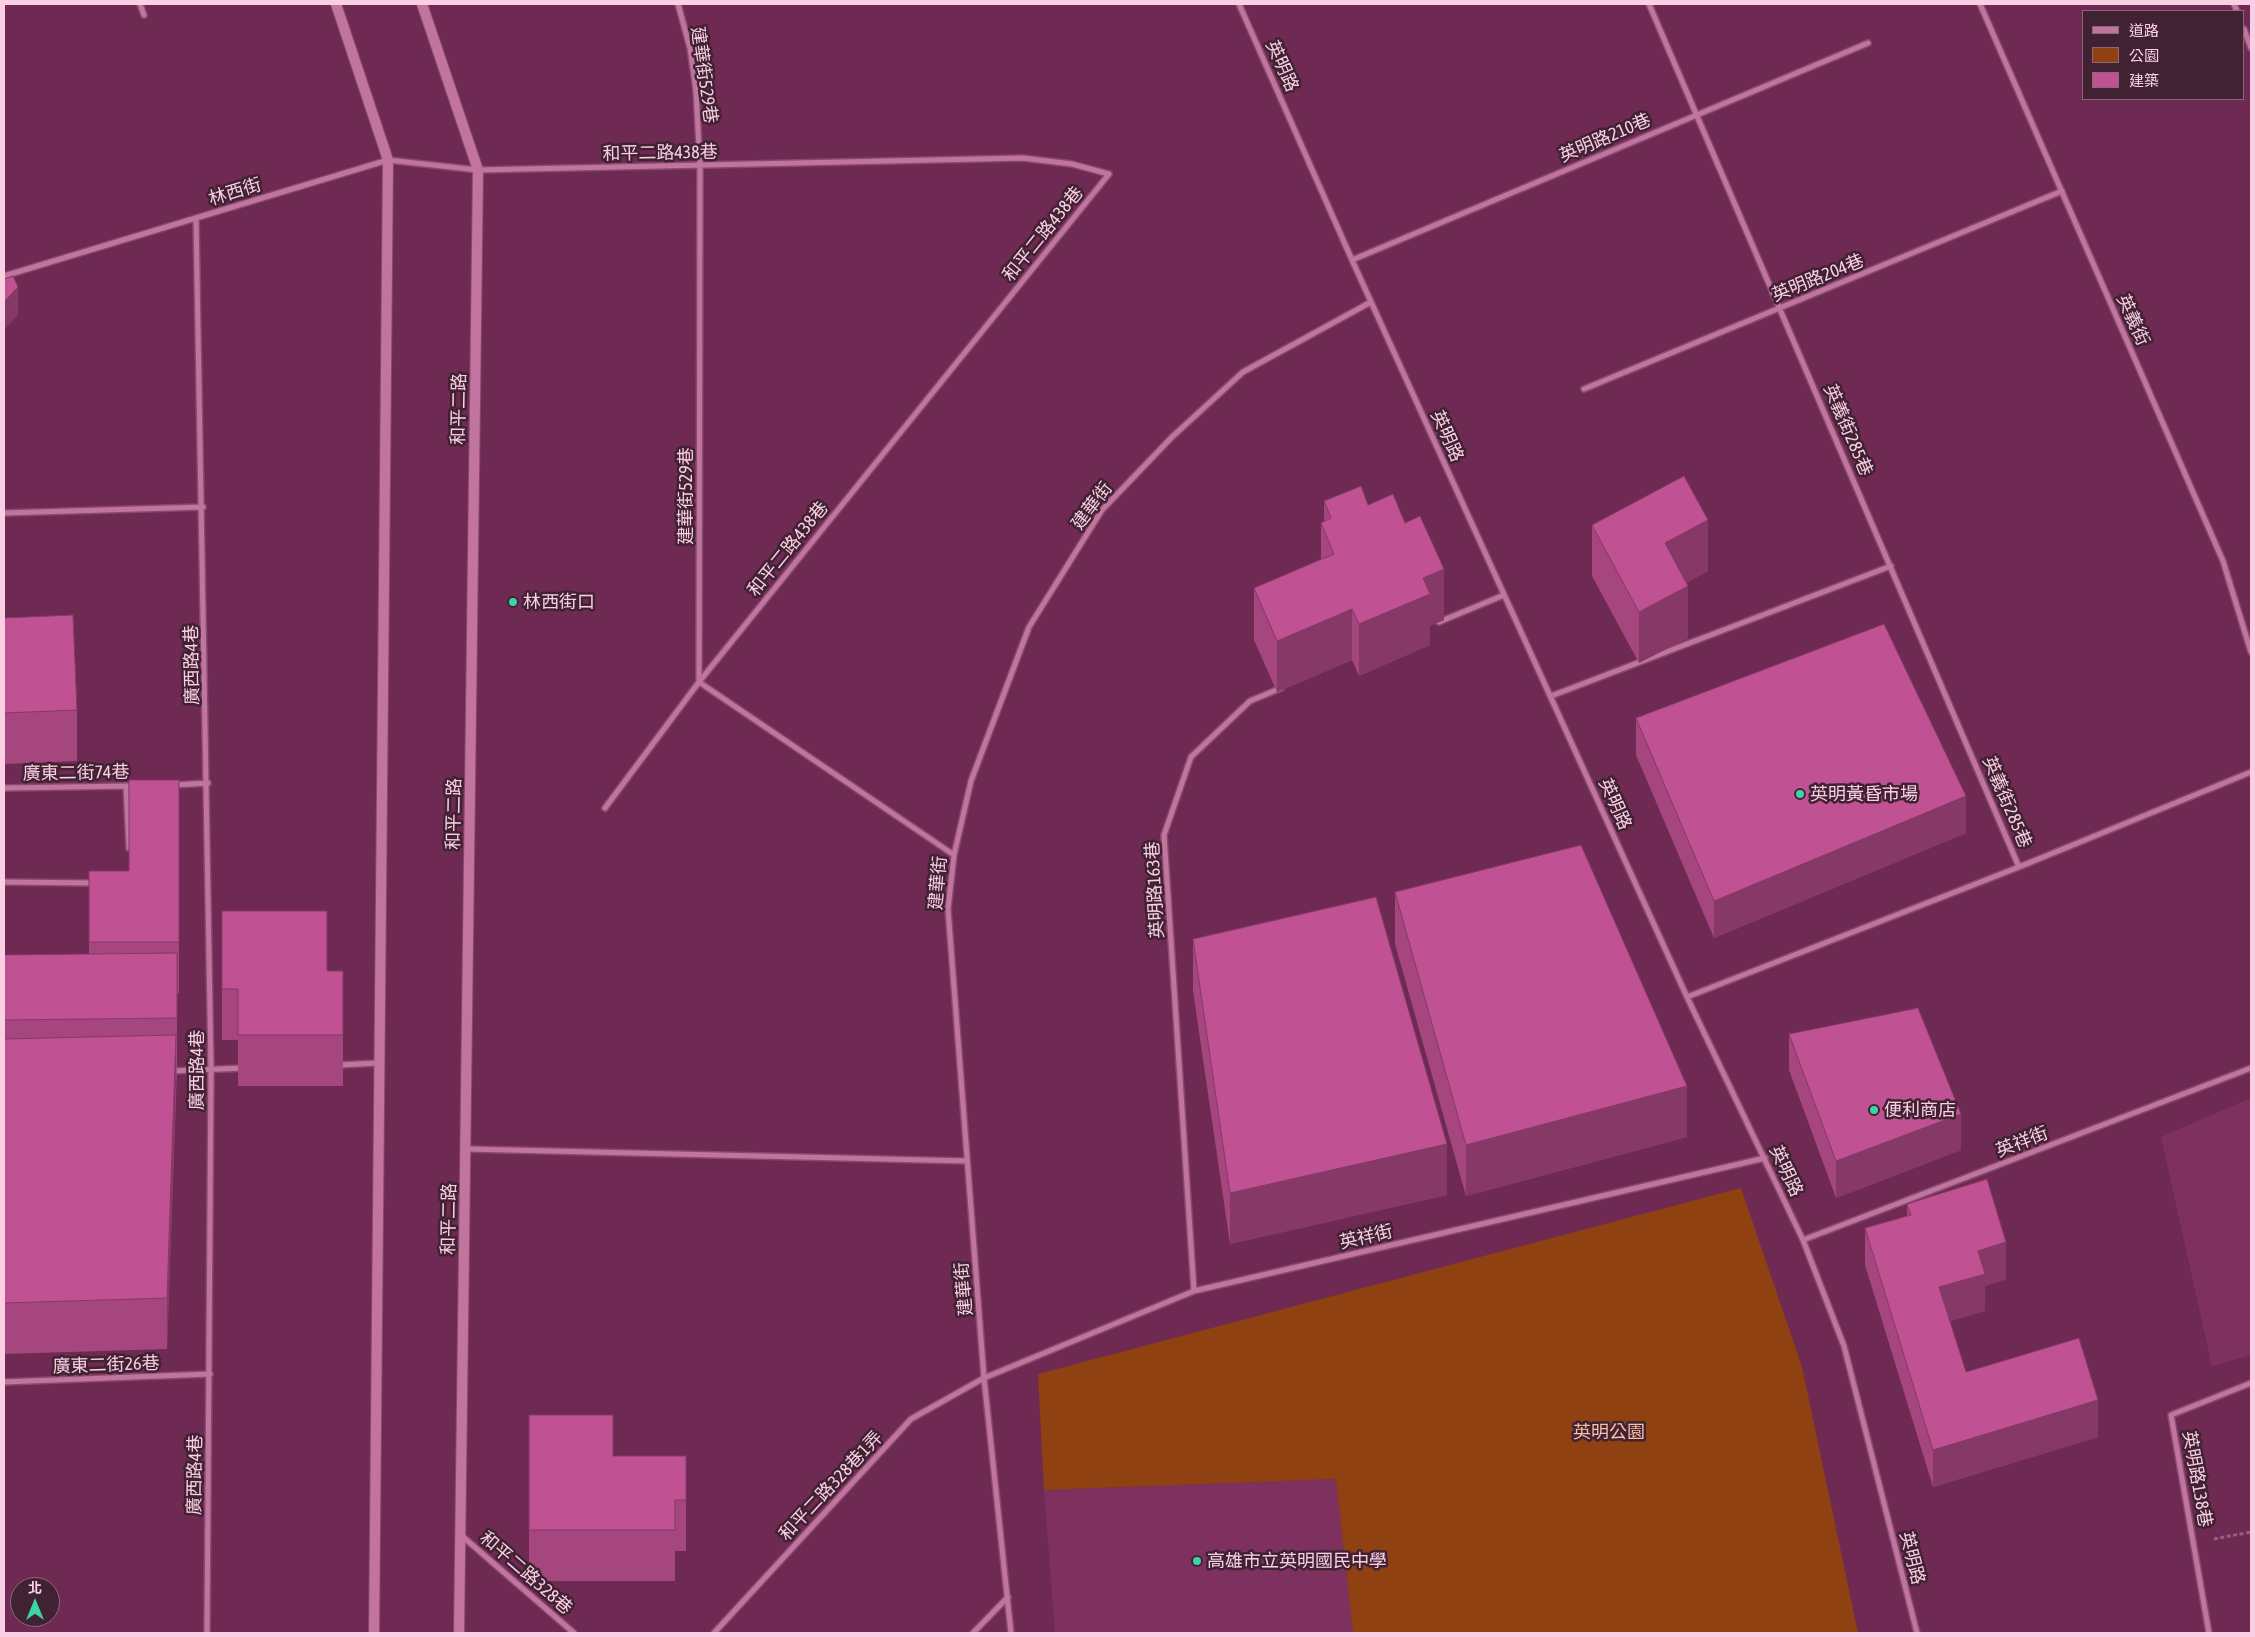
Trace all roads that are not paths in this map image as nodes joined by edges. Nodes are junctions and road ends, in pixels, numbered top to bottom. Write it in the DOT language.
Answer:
graph roads {
  1 [pos="140,4"];
  2 [pos="336,4"];
  3 [pos="422,4"];
  4 [pos="678,4"];
  5 [pos="1239,4"];
  6 [pos="1649,4"];
  7 [pos="1980,4"];
  8 [pos="144,15"];
  9 [pos="2245,32"];
  10 [pos="1868,43"];
  11 [pos="2251,48"];
  12 [pos="1696,115"];
  13 [pos="388,160"];
  14 [pos="700,166"];
  15 [pos="478,170"];
  16 [pos="2062,191"];
  17 [pos="196,218"];
  18 [pos="1352,260"];
  19 [pos="4,276"];
  20 [pos="1371,302"];
  21 [pos="1780,308"];
  22 [pos="1584,389"];
  23 [pos="203,507"];
  24 [pos="4,513"];
  25 [pos="1892,566"];
  26 [pos="1504,594"];
  27 [pos="1431,625"];
  28 [pos="2251,652"];
  29 [pos="699,682"];
  30 [pos="1286,686"];
  31 [pos="1551,696"];
  32 [pos="2251,772"];
  33 [pos="208,783"];
  34 [pos="172,785"];
  35 [pos="126,786"];
  36 [pos="136,786"];
  37 [pos="4,788"];
  38 [pos="605,808"];
  39 [pos="129,854"];
  40 [pos="954,855"];
  41 [pos="2019,867"];
  42 [pos="4,882"];
  43 [pos="101,883"];
  44 [pos="1687,997"];
  45 [pos="380,1063"];
  46 [pos="330,1065"];
  47 [pos="251,1068"];
  48 [pos="2251,1068"];
  49 [pos="211,1069"];
  50 [pos="162,1071"];
  51 [pos="467,1149"];
  52 [pos="1765,1158"];
  53 [pos="967,1161"];
  54 [pos="1803,1240"];
  55 [pos="1194,1291"];
  56 [pos="210,1374"];
  57 [pos="984,1378"];
  58 [pos="4,1382"];
  59 [pos="2251,1383"];
  60 [pos="460,1534"];
  61 [pos="1008,1597"];
  62 [pos="206,1633"];
  63 [pos="374,1633"];
  64 [pos="459,1633"];
  65 [pos="574,1633"];
  66 [pos="714,1633"];
  67 [pos="973,1633"];
  68 [pos="1011,1633"];
  69 [pos="1917,1633"];
  70 [pos="2209,1633"];
  1 -- 8 [label="street"];
  2 -- 13 [label="street"];
  3 -- 15 [label="street, 和平二路"];
  4 -- 14 [label="street, 建華街529巷"];
  5 -- 18 [label="street, 英明路"];
  6 -- 12 [label="street, 英義街285巷"];
  7 -- 16 [label="street, 英義街"];
  9 -- 11 [label="street"];
  10 -- 12 [label="street, 英明路210巷"];
  12 -- 18 [label="street, 英明路210巷"];
  12 -- 21 [label="street, 英義街285巷"];
  13 -- 15 [label="street, 林西街"];
  13 -- 17 [label="street, 林西街"];
  13 -- 45 [label="street"];
  14 -- 15 [label="street, 和平二路438巷"];
  14 -- 29 [label="street, 建華街529巷"];
  14 -- 29 [label="street, 和平二路438巷"];
  15 -- 51 [label="street, 和平二路"];
  16 -- 21 [label="street, 英明路204巷"];
  16 -- 28 [label="street, 英義街"];
  17 -- 19 [label="street, 林西街"];
  17 -- 23 [label="street, 廣西路4巷"];
  18 -- 20 [label="street, 英明路"];
  20 -- 26 [label="street, 英明路"];
  20 -- 40 [label="street, 建華街"];
  21 -- 22 [label="street, 英明路204巷"];
  21 -- 25 [label="street, 英義街285巷"];
  23 -- 24 [label="street"];
  23 -- 33 [label="street, 廣西路4巷"];
  25 -- 31 [label="street"];
  25 -- 41 [label="street, 英義街285巷"];
  26 -- 27 [label="street"];
  26 -- 31 [label="street, 英明路"];
  29 -- 38 [label="street, 和平二路438巷"];
  29 -- 40 [label="street"];
  30 -- 55 [label="street, 英明路163巷"];
  31 -- 44 [label="street, 英明路"];
  32 -- 41 [label="street, 英義街285巷"];
  33 -- 34 [label="street"];
  33 -- 49 [label="street, 廣西路4巷"];
  35 -- 36 [label="street, 廣東二街74巷"];
  35 -- 37 [label="street, 廣東二街74巷"];
  35 -- 39 [label="street"];
  40 -- 53 [label="street, 建華街"];
  41 -- 44 [label="street, 英義街285巷"];
  42 -- 43 [label="street"];
  44 -- 52 [label="street, 英明路"];
  45 -- 46 [label="street"];
  45 -- 63 [label="street"];
  47 -- 49 [label="street"];
  48 -- 54 [label="street, 英祥街"];
  49 -- 50 [label="street"];
  49 -- 56 [label="street, 廣西路4巷"];
  51 -- 53 [label="street"];
  51 -- 60 [label="street, 和平二路"];
  52 -- 54 [label="street, 英明路"];
  52 -- 55 [label="street, 英祥街"];
  53 -- 57 [label="street, 建華街"];
  54 -- 69 [label="street, 英明路"];
  55 -- 57 [label="street, 英祥街"];
  56 -- 58 [label="street, 廣東二街26巷"];
  56 -- 62 [label="street, 廣西路4巷"];
  57 -- 61 [label="street, 建華街"];
  57 -- 66 [label="street, 和平二路328巷1弄"];
  59 -- 70 [label="street, 英明路138巷"];
  60 -- 64 [label="street, 和平二路"];
  60 -- 65 [label="street, 和平二路328巷"];
  61 -- 67 [label="street"];
  61 -- 68 [label="street, 建華街"];
}
